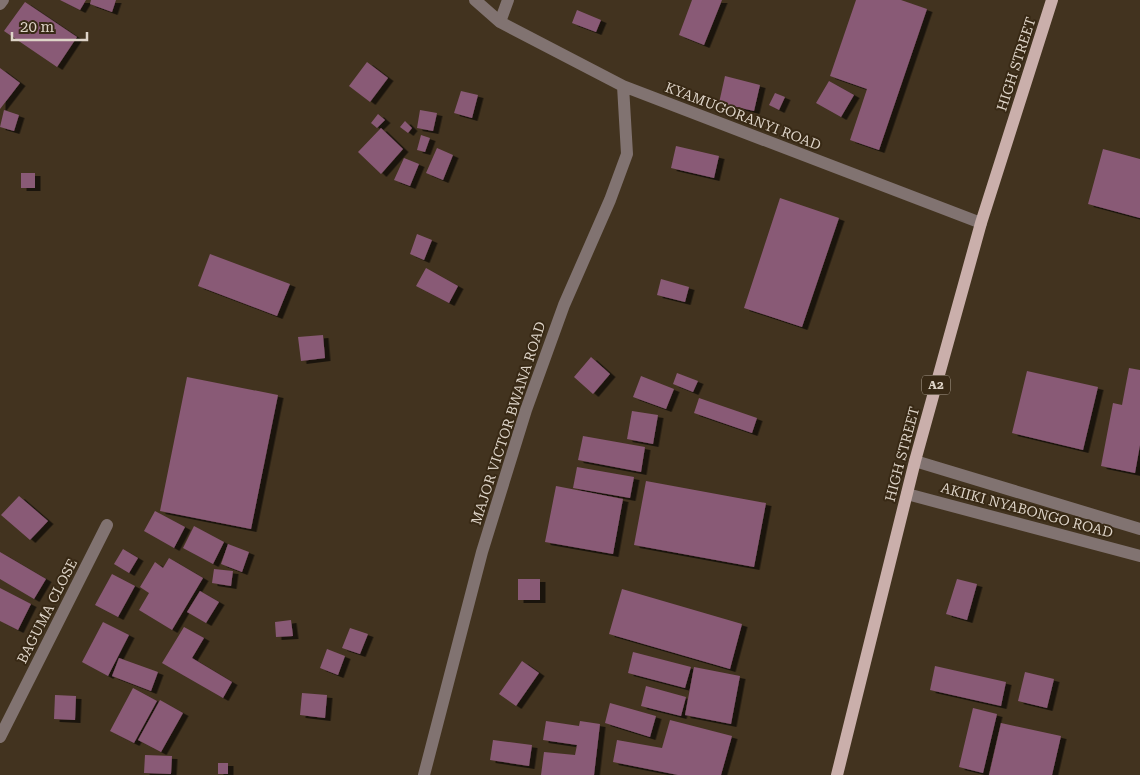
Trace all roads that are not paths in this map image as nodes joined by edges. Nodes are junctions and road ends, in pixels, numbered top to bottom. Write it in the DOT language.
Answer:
graph roads {
  1 [pos="3,0"];
  2 [pos="475,0"];
  3 [pos="508,0"];
  4 [pos="1052,0"];
  5 [pos="0,4"];
  6 [pos="500,22"];
  7 [pos="623,86"];
  8 [pos="981,223"];
  9 [pos="914,461"];
  10 [pos="907,494"];
  11 [pos="107,525"];
  12 [pos="1140,528"];
  13 [pos="1140,556"];
  14 [pos="0,737"];
  15 [pos="424,775"];
  16 [pos="837,775"];
  1 -- 5 [label="street"];
  2 -- 6 [label="street, KYAMUGORANYI ROAD"];
  3 -- 6 [label="street"];
  4 -- 8 [label="main road, HIGH STREET / A2"];
  6 -- 7 [label="street, KYAMUGORANYI ROAD"];
  7 -- 8 [label="street, KYAMUGORANYI ROAD"];
  7 -- 15 [label="street, MAJOR VICTOR BWANA ROAD"];
  8 -- 9 [label="main road, HIGH STREET / A2"];
  9 -- 10 [label="main road, HIGH STREET / A2"];
  9 -- 12 [label="street, AKIIKI NYABONGO ROAD"];
  10 -- 13 [label="street, AKIIKI NYABONGO ROAD"];
  10 -- 16 [label="main road, HIGH STREET / A2"];
  11 -- 14 [label="street, BAGUMA CLOSE"];
}
